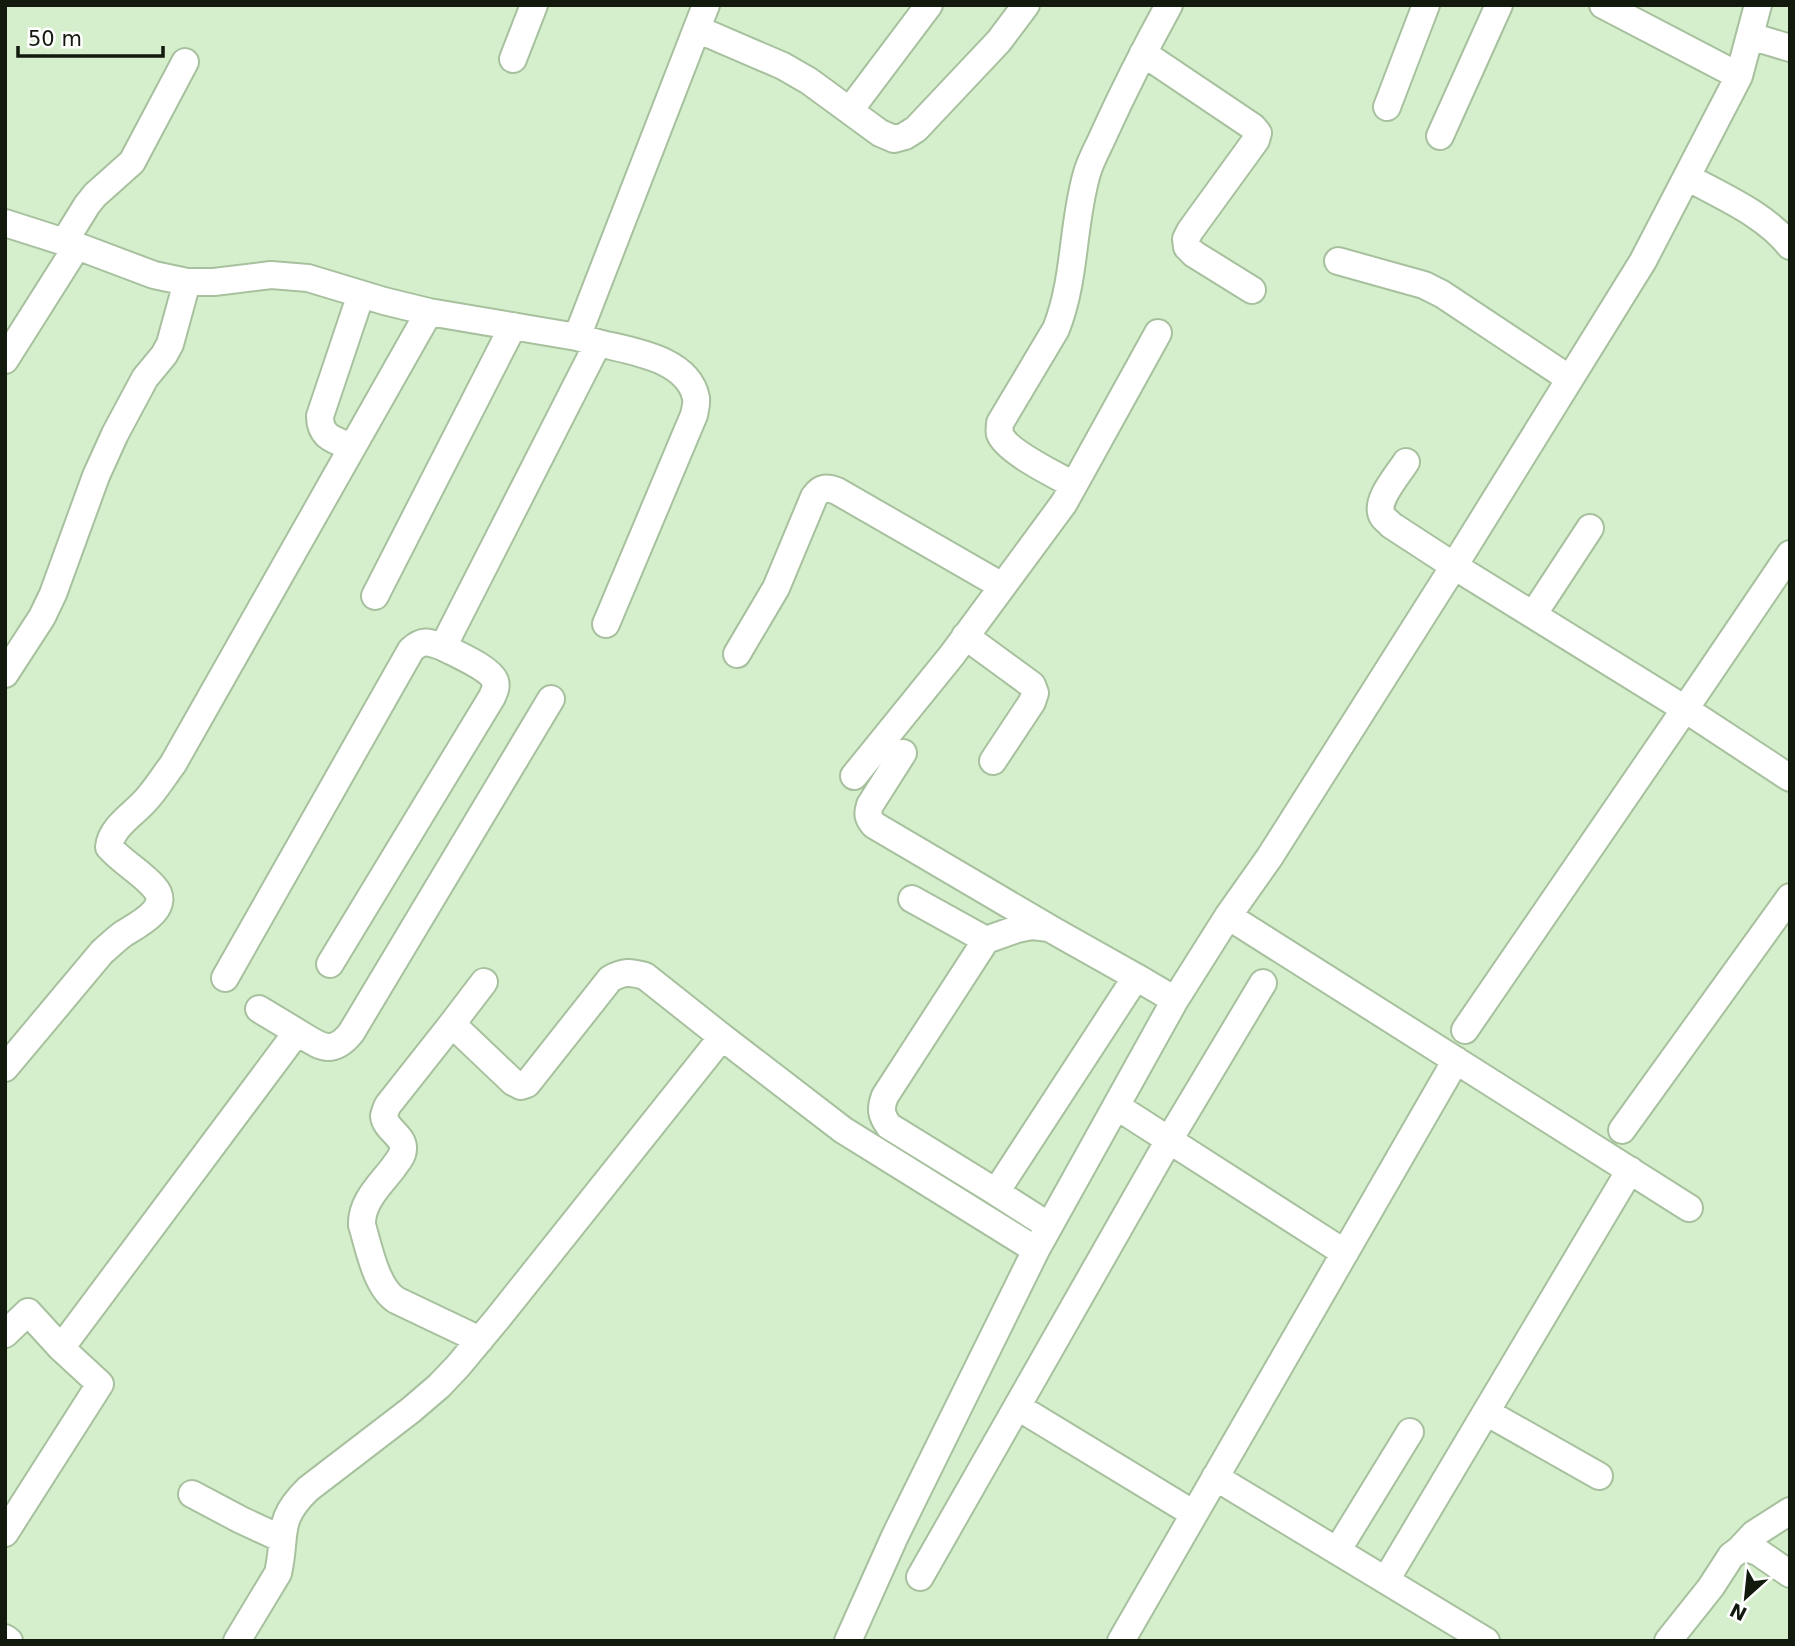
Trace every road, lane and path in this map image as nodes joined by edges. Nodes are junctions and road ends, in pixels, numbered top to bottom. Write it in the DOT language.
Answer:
graph roads {
  1 [pos="534,5"];
  2 [pos="929,5"];
  3 [pos="1026,5"];
  4 [pos="1169,5"];
  5 [pos="1426,5"];
  6 [pos="1499,5"];
  7 [pos="1603,5"];
  8 [pos="1758,5"];
  9 [pos="702,17"];
  10 [pos="1750,36"];
  11 [pos="1790,48"];
  12 [pos="1143,53"];
  13 [pos="513,59"];
  14 [pos="185,62"];
  15 [pos="1739,76"];
  16 [pos="1388,107"];
  17 [pos="850,110"];
  18 [pos="1440,136"];
  19 [pos="1687,177"];
  20 [pos="5,223"];
  21 [pos="71,244"];
  22 [pos="1790,246"];
  23 [pos="1338,261"];
  24 [pos="187,282"];
  25 [pos="1252,290"];
  26 [pos="361,294"];
  27 [pos="429,312"];
  28 [pos="513,326"];
  29 [pos="1158,333"];
  30 [pos="587,340"];
  31 [pos="5,360"];
  32 [pos="1570,379"];
  33 [pos="352,447"];
  34 [pos="1406,462"];
  35 [pos="1074,485"];
  36 [pos="1590,527"];
  37 [pos="1790,554"];
  38 [pos="1454,566"];
  39 [pos="1002,586"];
  40 [pos="375,596"];
  41 [pos="1532,615"];
  42 [pos="606,624"];
  43 [pos="965,636"];
  44 [pos="443,647"];
  45 [pos="737,653"];
  46 [pos="5,674"];
  47 [pos="551,699"];
  48 [pos="1685,709"];
  49 [pos="903,752"];
  50 [pos="993,761"];
  51 [pos="854,776"];
  52 [pos="1790,778"];
  53 [pos="1790,897"];
  54 [pos="912,898"];
  55 [pos="1228,916"];
  56 [pos="1049,928"];
  57 [pos="986,940"];
  58 [pos="330,964"];
  59 [pos="1136,977"];
  60 [pos="226,978"];
  61 [pos="484,982"];
  62 [pos="1263,983"];
  63 [pos="1175,1000"];
  64 [pos="259,1009"];
  65 [pos="452,1024"];
  66 [pos="1465,1030"];
  67 [pos="297,1032"];
  68 [pos="722,1037"];
  69 [pos="1455,1060"];
  70 [pos="5,1068"];
  71 [pos="1116,1106"];
  72 [pos="1622,1130"];
  73 [pos="1169,1140"];
  74 [pos="1630,1170"];
  75 [pos="996,1192"];
  76 [pos="1689,1208"];
  77 [pos="1049,1226"];
  78 [pos="1036,1250"];
  79 [pos="1345,1253"];
  80 [pos="6,1332"];
  81 [pos="480,1340"];
  82 [pos="61,1348"];
  83 [pos="1018,1407"];
  84 [pos="1486,1412"];
  85 [pos="1410,1432"];
  86 [pos="1598,1476"];
  87 [pos="1215,1477"];
  88 [pos="192,1494"];
  89 [pos="1790,1511"];
  90 [pos="1194,1514"];
  91 [pos="5,1533"];
  92 [pos="282,1539"];
  93 [pos="1739,1550"];
  94 [pos="1337,1551"];
  95 [pos="1790,1574"];
  96 [pos="920,1577"];
  97 [pos="1386,1580"];
  98 [pos="237,1641"];
  99 [pos="848,1641"];
  100 [pos="1121,1641"];
  101 [pos="1486,1641"];
  102 [pos="1668,1641"];
  1 -- 13 [label="street"];
  2 -- 17 [label="street"];
  3 -- 17 [label="street"];
  4 -- 12 [label="street"];
  5 -- 16 [label="street"];
  6 -- 18 [label="street"];
  7 -- 15 [label="street"];
  8 -- 10 [label="street"];
  9 -- 17 [label="street"];
  9 -- 30 [label="street"];
  10 -- 11 [label="street"];
  10 -- 15 [label="street"];
  12 -- 25 [label="street"];
  12 -- 35 [label="street"];
  14 -- 21 [label="street"];
  15 -- 19 [label="street"];
  19 -- 22 [label="street"];
  19 -- 32 [label="street"];
  20 -- 21 [label="street"];
  21 -- 24 [label="street"];
  21 -- 31 [label="street"];
  23 -- 32 [label="street"];
  24 -- 26 [label="street"];
  24 -- 46 [label="street"];
  26 -- 27 [label="street"];
  26 -- 33 [label="street"];
  27 -- 28 [label="street"];
  27 -- 33 [label="street"];
  28 -- 30 [label="street"];
  28 -- 40 [label="street"];
  29 -- 35 [label="street"];
  30 -- 42 [label="street"];
  30 -- 44 [label="street"];
  32 -- 38 [label="street"];
  33 -- 70 [label="street"];
  34 -- 38 [label="street"];
  35 -- 39 [label="street"];
  36 -- 41 [label="street"];
  37 -- 48 [label="street"];
  38 -- 41 [label="street"];
  38 -- 55 [label="street"];
  39 -- 43 [label="street"];
  39 -- 45 [label="street"];
  41 -- 48 [label="street"];
  43 -- 50 [label="street"];
  43 -- 51 [label="street"];
  44 -- 58 [label="street"];
  44 -- 60 [label="street"];
  47 -- 67 [label="street"];
  48 -- 52 [label="street"];
  48 -- 66 [label="street"];
  49 -- 56 [label="street"];
  53 -- 72 [label="street"];
  54 -- 57 [label="street"];
  55 -- 63 [label="street"];
  55 -- 69 [label="street"];
  56 -- 57 [label="street"];
  56 -- 59 [label="street"];
  57 -- 75 [label="street"];
  59 -- 63 [label="street"];
  59 -- 75 [label="street"];
  61 -- 65 [label="street"];
  62 -- 73 [label="street"];
  63 -- 71 [label="street"];
  64 -- 67 [label="street"];
  65 -- 68 [label="street"];
  65 -- 81 [label="street"];
  67 -- 82 [label="street"];
  68 -- 78 [label="street"];
  68 -- 81 [label="street"];
  69 -- 74 [label="street"];
  69 -- 79 [label="street"];
  71 -- 73 [label="street"];
  71 -- 77 [label="street"];
  73 -- 79 [label="street"];
  73 -- 83 [label="street"];
  74 -- 76 [label="street"];
  74 -- 84 [label="street"];
  75 -- 77 [label="street"];
  77 -- 78 [label="street"];
  78 -- 99 [label="street"];
  79 -- 87 [label="street"];
  80 -- 82 [label="street"];
  81 -- 92 [label="street"];
  82 -- 91 [label="street"];
  83 -- 90 [label="street"];
  83 -- 96 [label="street"];
  84 -- 86 [label="street"];
  84 -- 97 [label="street"];
  85 -- 94 [label="street"];
  87 -- 90 [label="street"];
  87 -- 94 [label="street"];
  88 -- 92 [label="street"];
  89 -- 93 [label="street"];
  90 -- 100 [label="street"];
  92 -- 98 [label="street"];
  93 -- 95 [label="street"];
  93 -- 102 [label="street"];
  94 -- 97 [label="street"];
  97 -- 101 [label="street"];
}
